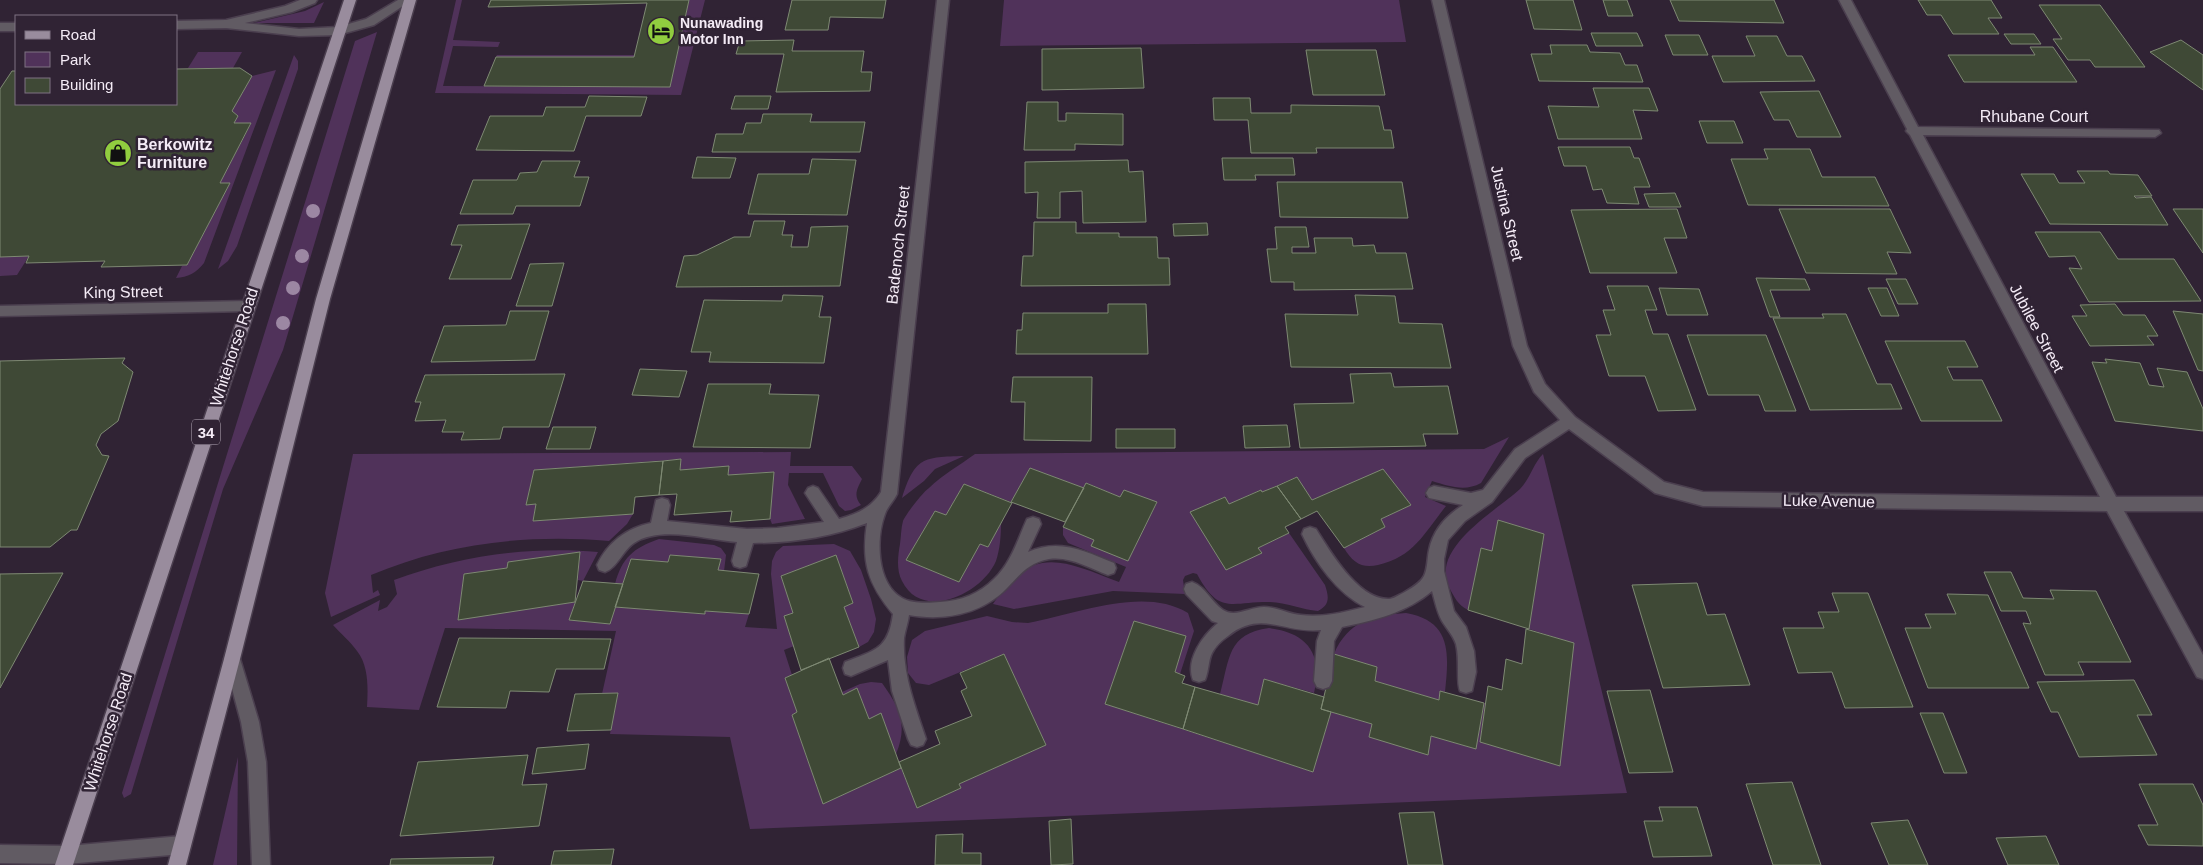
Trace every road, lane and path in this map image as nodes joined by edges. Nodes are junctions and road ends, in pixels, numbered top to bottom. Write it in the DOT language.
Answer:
graph roads {
  1 [pos="311,0"];
  2 [pos="350,0"];
  3 [pos="406,0"];
  4 [pos="410,0"];
  5 [pos="943,0"];
  6 [pos="1438,0"];
  7 [pos="1845,0"];
  8 [pos="226,24"];
  9 [pos="178,25"];
  10 [pos="0,27"];
  11 [pos="15,27"];
  12 [pos="340,30"];
  13 [pos="1912,131"];
  14 [pos="2155,133"];
  15 [pos="248,306"];
  16 [pos="0,312"];
  17 [pos="1570,421"];
  18 [pos="813,493"];
  19 [pos="1434,493"];
  20 [pos="1488,496"];
  21 [pos="2111,504"];
  22 [pos="2203,504"];
  23 [pos="662,505"];
  24 [pos="878,510"];
  25 [pos="1033,524"];
  26 [pos="835,526"];
  27 [pos="658,528"];
  28 [pos="1310,534"];
  29 [pos="747,536"];
  30 [pos="740,561"];
  31 [pos="605,565"];
  32 [pos="1435,567"];
  33 [pos="1108,568"];
  34 [pos="1011,570"];
  35 [pos="1192,589"];
  36 [pos="892,601"];
  37 [pos="1389,606"];
  38 [pos="1338,619"];
  39 [pos="1235,620"];
  40 [pos="897,642"];
  41 [pos="232,659"];
  42 [pos="850,668"];
  43 [pos="2203,670"];
  44 [pos="1199,674"];
  45 [pos="1324,681"];
  46 [pos="1466,685"];
  47 [pos="917,739"];
  48 [pos="182,845"];
  49 [pos="0,854"];
  50 [pos="66,860"];
  51 [pos="177,865"];
  52 [pos="261,865"];
  1 -- 8 [label="street"];
  2 -- 12 [label="main road, Whitehorse Road / 34"];
  3 -- 12 [label="street"];
  4 -- 41 [label="main road"];
  5 -- 24 [label="street, Badenoch Street"];
  6 -- 17 [label="street, Justina Street"];
  7 -- 13 [label="street, Jubilee Street"];
  8 -- 9 [label="street"];
  8 -- 12 [label="street"];
  10 -- 11 [label="street"];
  12 -- 15 [label="main road, Whitehorse Road / 34"];
  13 -- 14 [label="street, Rhubane Court"];
  13 -- 21 [label="street, Jubilee Street"];
  15 -- 16 [label="street, King Street"];
  15 -- 50 [label="main road, Whitehorse Road / 34"];
  17 -- 20 [label="street"];
  17 -- 21 [label="street, Luke Avenue"];
  18 -- 26 [label="street"];
  19 -- 20 [label="street"];
  20 -- 32 [label="street"];
  21 -- 22 [label="street, Luke Avenue"];
  21 -- 43 [label="street, Jubilee Street"];
  23 -- 27 [label="street"];
  24 -- 26 [label="street"];
  24 -- 36 [label="street"];
  25 -- 34 [label="street"];
  26 -- 29 [label="street"];
  27 -- 29 [label="street"];
  27 -- 31 [label="street"];
  28 -- 37 [label="street"];
  29 -- 30 [label="street"];
  32 -- 37 [label="street"];
  32 -- 46 [label="street"];
  33 -- 34 [label="street"];
  34 -- 36 [label="street"];
  35 -- 39 [label="street"];
  36 -- 40 [label="street"];
  37 -- 38 [label="street"];
  38 -- 39 [label="street"];
  38 -- 45 [label="street"];
  39 -- 44 [label="street"];
  40 -- 42 [label="street"];
  40 -- 47 [label="street"];
  41 -- 48 [label="main road"];
  41 -- 52 [label="street"];
  48 -- 50 [label="street"];
  48 -- 51 [label="main road"];
  49 -- 50 [label="street"];
}
